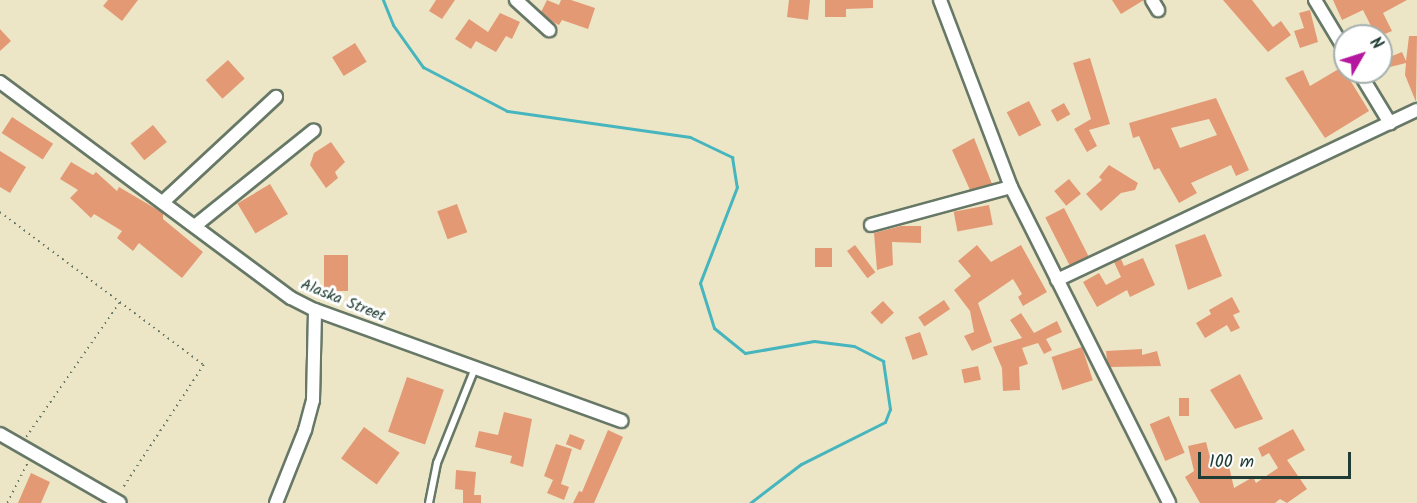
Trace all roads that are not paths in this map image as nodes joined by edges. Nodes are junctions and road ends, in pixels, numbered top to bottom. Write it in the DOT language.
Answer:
graph roads {
  1 [pos="516,0"];
  2 [pos="940,0"];
  3 [pos="1315,0"];
  4 [pos="549,30"];
  5 [pos="1333,30"];
  6 [pos="0,82"];
  7 [pos="1366,84"];
  8 [pos="276,97"];
  9 [pos="1417,110"];
  10 [pos="1390,123"];
  11 [pos="314,130"];
  12 [pos="1011,187"];
  13 [pos="164,201"];
  14 [pos="196,225"];
  15 [pos="871,225"];
  16 [pos="1057,280"];
  17 [pos="315,310"];
  18 [pos="476,368"];
  19 [pos="622,421"];
  20 [pos="0,434"];
  21 [pos="118,502"];
  22 [pos="276,503"];
  23 [pos="429,503"];
  24 [pos="1169,503"];
  1 -- 4 [label="street"];
  2 -- 12 [label="street"];
  3 -- 5 [label="street"];
  6 -- 13 [label="street, Alaska Street"];
  7 -- 10 [label="street"];
  8 -- 13 [label="street"];
  9 -- 10 [label="street"];
  10 -- 16 [label="street"];
  11 -- 14 [label="street"];
  12 -- 15 [label="street"];
  12 -- 16 [label="street"];
  13 -- 14 [label="street, Alaska Street"];
  14 -- 17 [label="street, Alaska Street"];
  16 -- 24 [label="street"];
  17 -- 18 [label="street, Alaska Street"];
  17 -- 22 [label="street"];
  18 -- 19 [label="street, Alaska Street"];
  18 -- 23 [label="lane"];
  20 -- 21 [label="street"];
}
